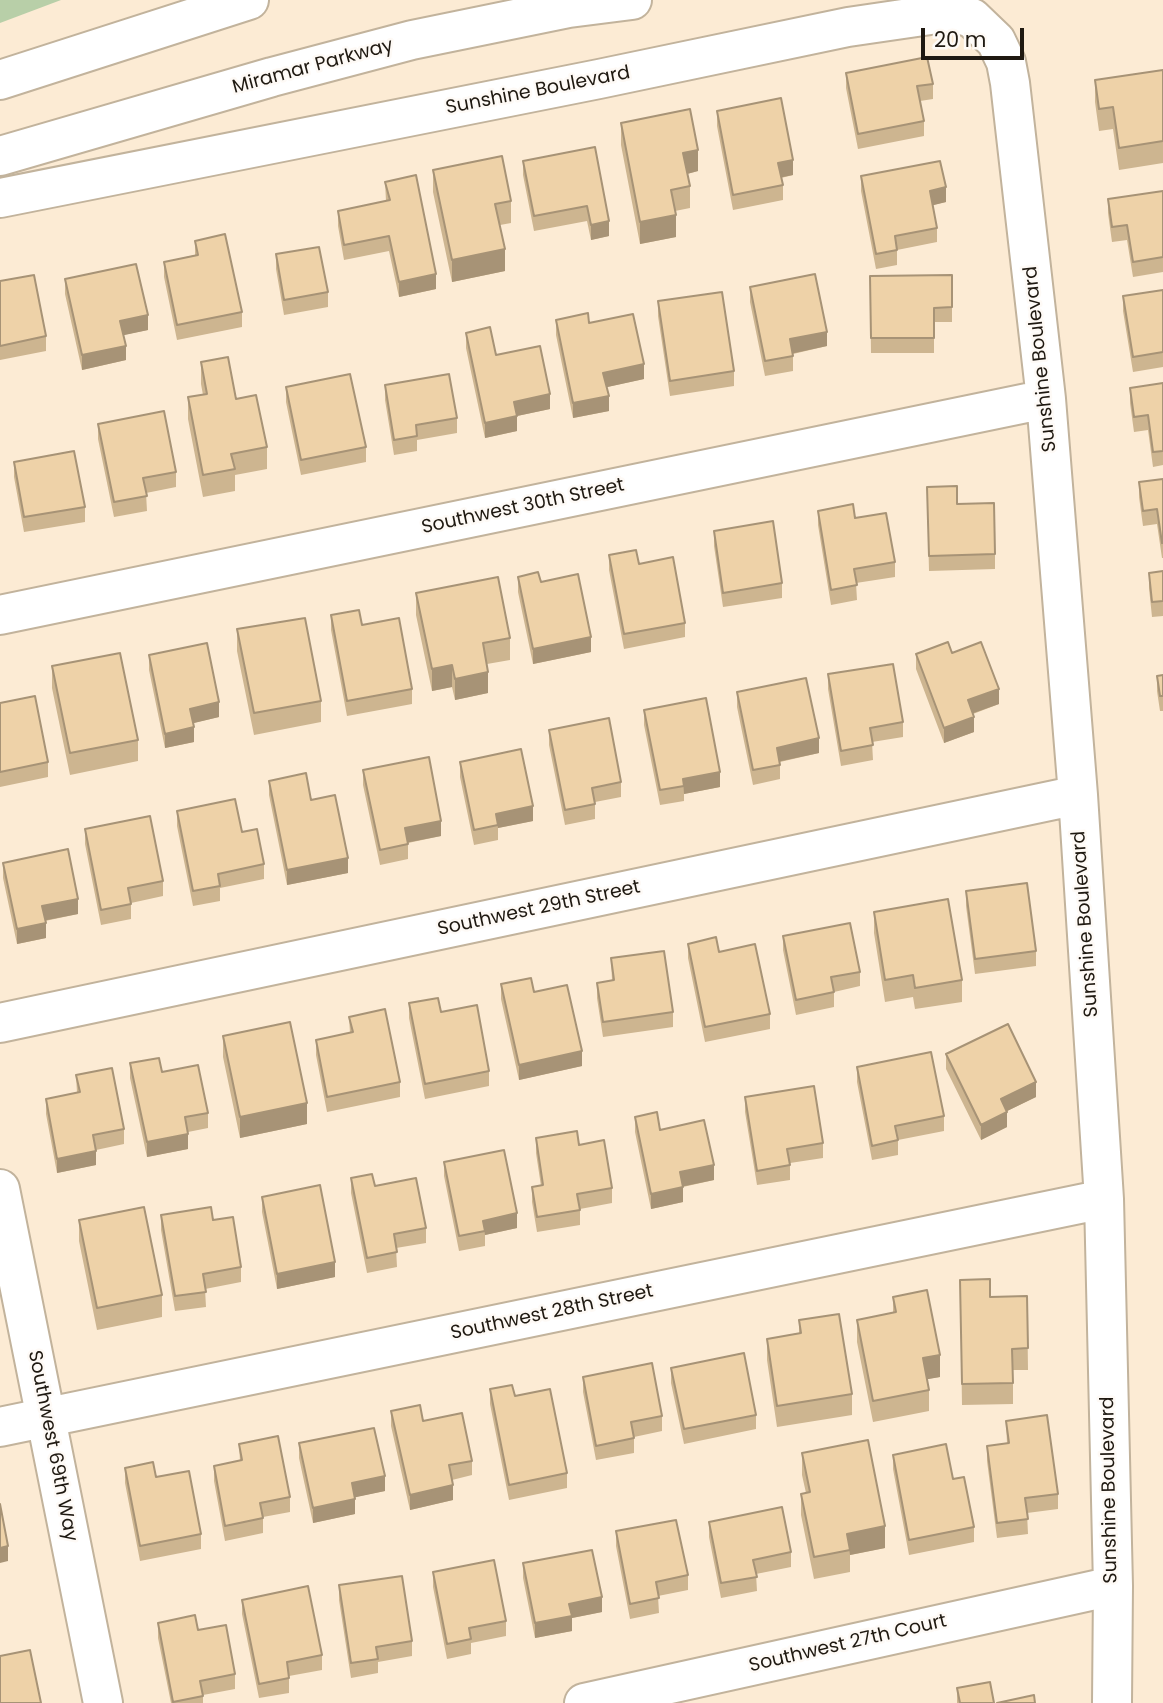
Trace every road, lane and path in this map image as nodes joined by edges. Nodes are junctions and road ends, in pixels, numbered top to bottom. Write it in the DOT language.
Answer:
graph roads {
  1 [pos="248,0"];
  2 [pos="632,0"];
  3 [pos="0,80"];
  4 [pos="0,156"];
  5 [pos="0,198"];
  6 [pos="1046,399"];
  7 [pos="0,615"];
  8 [pos="1078,795"];
  9 [pos="0,1023"];
  10 [pos="0,1189"];
  11 [pos="1104,1199"];
  12 [pos="47,1417"];
  13 [pos="0,1427"];
  14 [pos="1113,1586"];
  15 [pos="103,1703"];
  16 [pos="584,1703"];
  17 [pos="1112,1703"];
  1 -- 3 [label="street"];
  2 -- 4 [label="street, Miramar Parkway"];
  5 -- 6 [label="street, Sunshine Boulevard"];
  6 -- 7 [label="street, Southwest 30th Street"];
  6 -- 8 [label="street, Sunshine Boulevard"];
  8 -- 9 [label="street, Southwest 29th Street"];
  8 -- 11 [label="street, Sunshine Boulevard"];
  10 -- 12 [label="street, Southwest 69th Way"];
  11 -- 12 [label="street, Southwest 28th Street"];
  11 -- 14 [label="street, Sunshine Boulevard"];
  12 -- 13 [label="street, Southwest 28th Street"];
  12 -- 15 [label="street, Southwest 69th Way"];
  14 -- 16 [label="street, Southwest 27th Court"];
  14 -- 17 [label="street, Sunshine Boulevard"];
}
